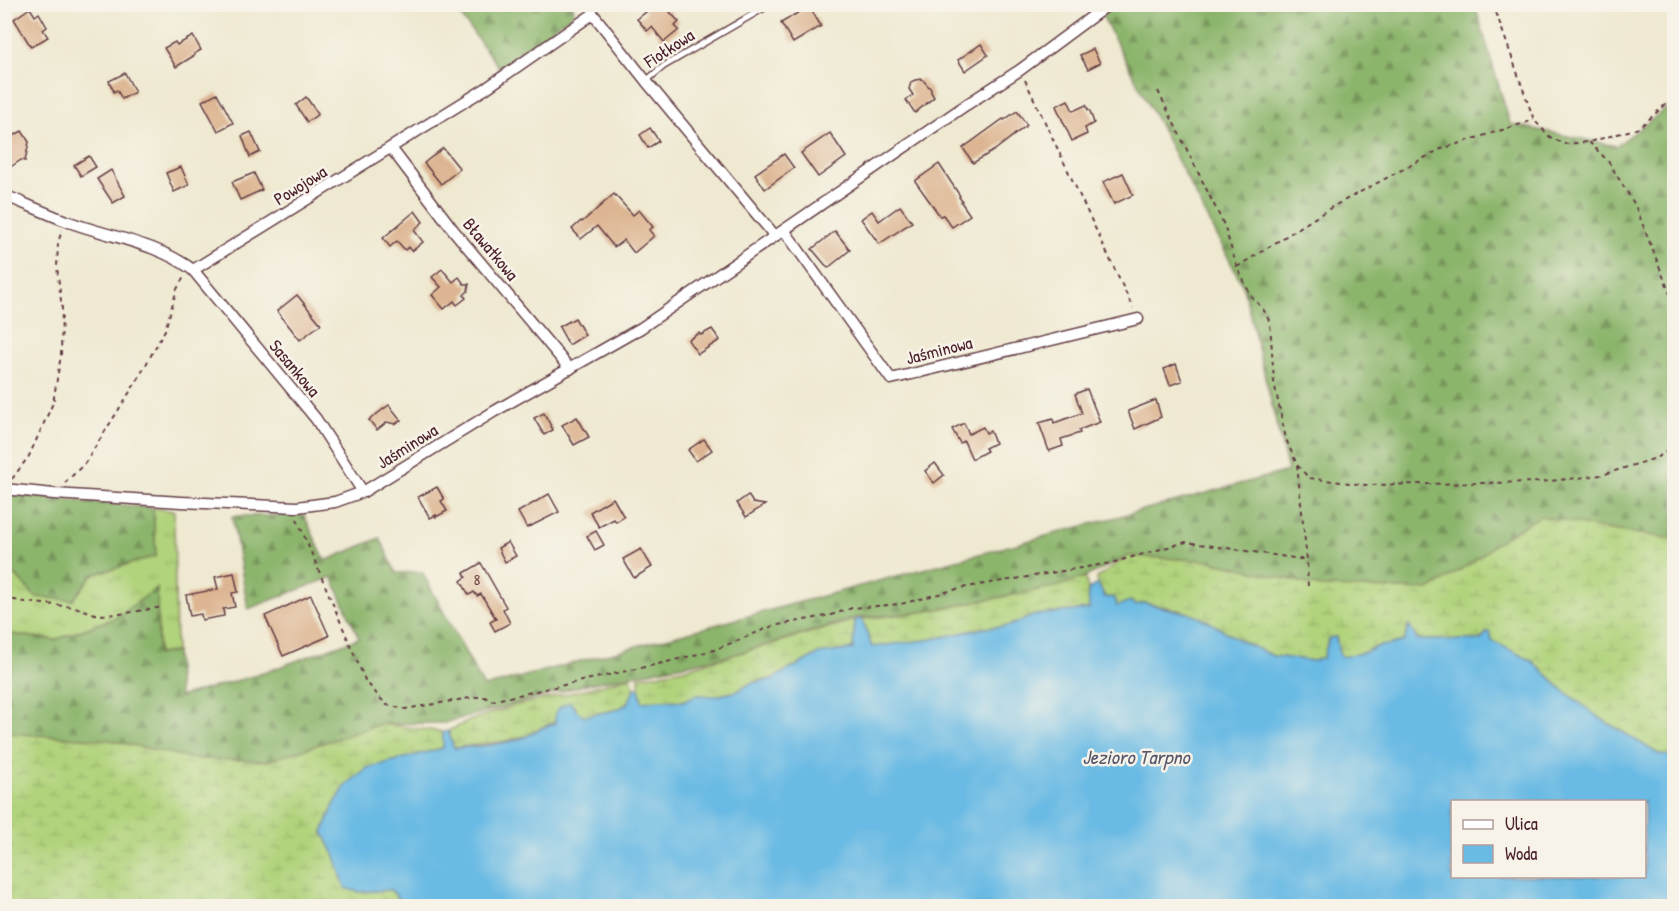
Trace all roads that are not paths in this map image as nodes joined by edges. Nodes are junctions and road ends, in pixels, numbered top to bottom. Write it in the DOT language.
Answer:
graph roads {
  1 [pos="771,4"];
  2 [pos="1109,4"];
  3 [pos="591,9"];
  4 [pos="646,81"];
  5 [pos="391,148"];
  6 [pos="4,195"];
  7 [pos="779,233"];
  8 [pos="193,270"];
  9 [pos="1138,319"];
  10 [pos="570,369"];
  11 [pos="8,484"];
  12 [pos="363,492"];
  1 -- 4 [label="lane, Fiołkowa"];
  2 -- 7 [label="street, Jaśminowa"];
  3 -- 4 [label="street, Jaśminowa"];
  3 -- 5 [label="street, Powojowa"];
  4 -- 7 [label="street, Jaśminowa"];
  5 -- 8 [label="street, Powojowa"];
  5 -- 10 [label="street, Bławatkowa"];
  6 -- 8 [label="street"];
  7 -- 9 [label="street, Jaśminowa"];
  7 -- 10 [label="street, Jaśminowa"];
  8 -- 12 [label="street, Sasankowa"];
  10 -- 12 [label="street, Jaśminowa"];
  11 -- 12 [label="street, Jaśminowa"];
}
